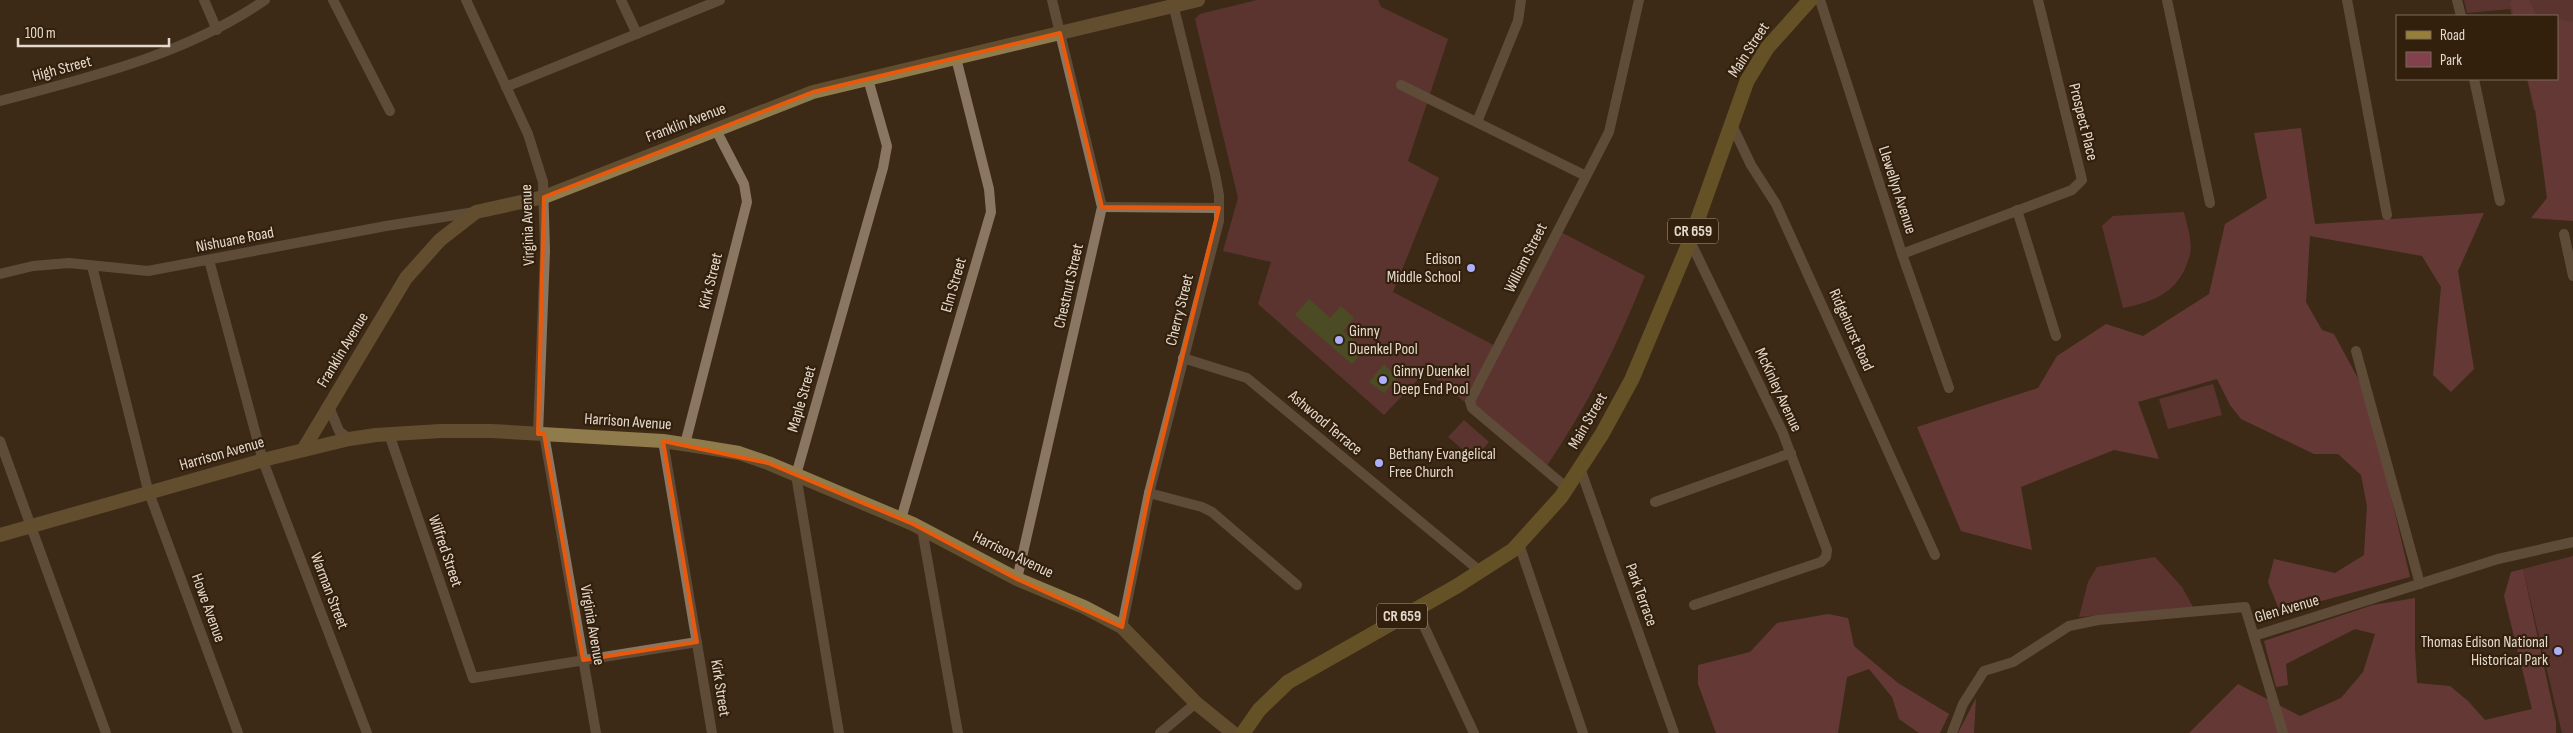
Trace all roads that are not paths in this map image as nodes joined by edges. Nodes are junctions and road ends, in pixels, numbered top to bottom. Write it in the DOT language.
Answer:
graph roads {
  1 [pos="204,0"];
  2 [pos="265,0"];
  3 [pos="333,0"];
  4 [pos="466,0"];
  5 [pos="621,0"];
  6 [pos="720,0"];
  7 [pos="1052,0"];
  8 [pos="1198,0"];
  9 [pos="1521,0"];
  10 [pos="1639,0"];
  11 [pos="2038,0"];
  12 [pos="2167,0"];
  13 [pos="2347,0"];
  14 [pos="2457,0"];
  15 [pos="1810,1"];
  16 [pos="1172,3"];
  17 [pos="2461,15"];
  18 [pos="217,30"];
  19 [pos="1060,33"];
  20 [pos="637,34"];
  21 [pos="956,58"];
  22 [pos="868,79"];
  23 [pos="2474,80"];
  24 [pos="1401,85"];
  25 [pos="506,87"];
  26 [pos="0,101"];
  27 [pos="390,111"];
  28 [pos="1477,122"];
  29 [pos="1731,122"];
  30 [pos="716,130"];
  31 [pos="1586,176"];
  32 [pos="544,197"];
  33 [pos="2500,201"];
  34 [pos="2210,203"];
  35 [pos="1102,207"];
  36 [pos="1219,208"];
  37 [pos="2017,210"];
  38 [pos="476,212"];
  39 [pos="2387,215"];
  40 [pos="2564,234"];
  41 [pos="1690,241"];
  42 [pos="1902,254"];
  43 [pos="209,260"];
  44 [pos="92,266"];
  45 [pos="0,274"];
  46 [pos="2573,276"];
  47 [pos="2056,336"];
  48 [pos="2356,351"];
  49 [pos="1183,358"];
  50 [pos="1949,388"];
  51 [pos="330,407"];
  52 [pos="389,434"];
  53 [pos="541,434"];
  54 [pos="349,439"];
  55 [pos="0,441"];
  56 [pos="663,441"];
  57 [pos="685,444"];
  58 [pos="303,450"];
  59 [pos="1790,453"];
  60 [pos="263,460"];
  61 [pos="1580,468"];
  62 [pos="796,475"];
  63 [pos="1567,488"];
  64 [pos="150,493"];
  65 [pos="1149,493"];
  66 [pos="1655,502"];
  67 [pos="900,519"];
  68 [pos="30,527"];
  69 [pos="922,529"];
  70 [pos="0,536"];
  71 [pos="2573,542"];
  72 [pos="1519,544"];
  73 [pos="1935,555"];
  74 [pos="1481,572"];
  75 [pos="1017,580"];
  76 [pos="2420,584"];
  77 [pos="1298,585"];
  78 [pos="1694,605"];
  79 [pos="1416,609"];
  80 [pos="1122,627"];
  81 [pos="2254,636"];
  82 [pos="697,642"];
  83 [pos="583,660"];
  84 [pos="1196,703"];
  85 [pos="106,733"];
  86 [pos="238,733"];
  87 [pos="367,733"];
  88 [pos="596,733"];
  89 [pos="712,733"];
  90 [pos="839,733"];
  91 [pos="958,733"];
  92 [pos="1160,733"];
  93 [pos="1233,733"];
  94 [pos="1243,733"];
  95 [pos="1474,733"];
  96 [pos="1583,733"];
  97 [pos="1674,733"];
  98 [pos="1952,733"];
  99 [pos="2283,733"];
  1 -- 18 [label="street"];
  2 -- 18 [label="street, High Street"];
  3 -- 27 [label="street"];
  4 -- 25 [label="street, Virginia Avenue"];
  5 -- 20 [label="street"];
  6 -- 20 [label="street"];
  7 -- 19 [label="street, Chestnut Street"];
  8 -- 16 [label="street, Franklin Avenue"];
  9 -- 28 [label="street"];
  10 -- 31 [label="street, William Street"];
  11 -- 37 [label="street, Prospect Place"];
  12 -- 34 [label="street"];
  13 -- 39 [label="street"];
  14 -- 17 [label="street"];
  15 -- 29 [label="main road, Main Street / CR 659"];
  15 -- 42 [label="street, Llewellyn Avenue"];
  16 -- 19 [label="street, Franklin Avenue"];
  16 -- 36 [label="street, Cherry Street"];
  18 -- 26 [label="street, High Street"];
  19 -- 21 [label="street, Franklin Avenue"];
  19 -- 35 [label="street, Chestnut Street"];
  20 -- 25 [label="street"];
  21 -- 22 [label="street, Franklin Avenue"];
  21 -- 67 [label="street, Elm Street"];
  22 -- 30 [label="street, Franklin Avenue"];
  22 -- 62 [label="street, Maple Street"];
  23 -- 33 [label="street"];
  24 -- 28 [label="street"];
  25 -- 32 [label="street, Virginia Avenue"];
  28 -- 31 [label="street"];
  29 -- 41 [label="main road, Main Street / CR 659"];
  29 -- 73 [label="street, Ridgehurst Road"];
  30 -- 32 [label="street, Franklin Avenue"];
  30 -- 57 [label="street, Kirk Street"];
  31 -- 63 [label="street, William Street"];
  32 -- 38 [label="street, Franklin Avenue"];
  32 -- 53 [label="street, Virginia Avenue"];
  35 -- 36 [label="street"];
  35 -- 75 [label="street, Chestnut Street"];
  36 -- 49 [label="street, Cherry Street"];
  37 -- 42 [label="street"];
  37 -- 47 [label="street"];
  38 -- 43 [label="street, Nishuane Road"];
  38 -- 51 [label="street, Franklin Avenue"];
  40 -- 46 [label="street"];
  41 -- 59 [label="street, McKinley Avenue"];
  41 -- 61 [label="main road, Main Street / CR 659"];
  42 -- 50 [label="street, Llewellyn Avenue"];
  43 -- 44 [label="street, Nishuane Road"];
  43 -- 60 [label="street, Warman Street"];
  44 -- 45 [label="street, Nishuane Road"];
  44 -- 64 [label="street, Howe Avenue"];
  48 -- 76 [label="street"];
  49 -- 65 [label="street, Cherry Street"];
  49 -- 74 [label="street, Ashwood Terrace"];
  51 -- 54 [label="street"];
  51 -- 58 [label="street, Franklin Avenue"];
  52 -- 53 [label="street, Harrison Avenue"];
  52 -- 54 [label="street, Harrison Avenue"];
  52 -- 83 [label="street, Wilfred Street"];
  53 -- 56 [label="street, Harrison Avenue"];
  53 -- 83 [label="street, Virginia Avenue"];
  54 -- 58 [label="street, Harrison Avenue"];
  55 -- 68 [label="street"];
  56 -- 57 [label="street, Harrison Avenue"];
  56 -- 82 [label="street, Kirk Street"];
  57 -- 62 [label="street, Harrison Avenue"];
  58 -- 60 [label="street, Harrison Avenue"];
  59 -- 66 [label="street"];
  59 -- 78 [label="street, McKinley Avenue"];
  60 -- 64 [label="street, Harrison Avenue"];
  60 -- 87 [label="street, Warman Street"];
  61 -- 63 [label="main road, Main Street / CR 659"];
  61 -- 97 [label="street, Park Terrace"];
  62 -- 67 [label="street, Harrison Avenue"];
  62 -- 90 [label="street, Maple Street"];
  63 -- 72 [label="main road, Main Street / CR 659"];
  64 -- 68 [label="street, Harrison Avenue"];
  64 -- 86 [label="street, Howe Avenue"];
  65 -- 77 [label="street"];
  65 -- 80 [label="street, Cherry Street"];
  67 -- 69 [label="street, Harrison Avenue"];
  68 -- 70 [label="street, Harrison Avenue"];
  68 -- 85 [label="street"];
  69 -- 75 [label="street, Harrison Avenue"];
  69 -- 91 [label="street"];
  71 -- 76 [label="street, Glen Avenue"];
  72 -- 74 [label="main road, Main Street / CR 659"];
  72 -- 96 [label="street"];
  74 -- 79 [label="main road, Main Street / CR 659"];
  75 -- 80 [label="street, Harrison Avenue"];
  76 -- 81 [label="street, Glen Avenue"];
  79 -- 94 [label="main road, Main Street / CR 659"];
  79 -- 95 [label="street"];
  80 -- 84 [label="street, Harrison Avenue"];
  81 -- 98 [label="street, Glen Avenue"];
  81 -- 99 [label="street"];
  82 -- 83 [label="street"];
  82 -- 89 [label="street, Kirk Street"];
  83 -- 88 [label="street, Virginia Avenue"];
  84 -- 92 [label="street"];
  84 -- 93 [label="street"];
}
